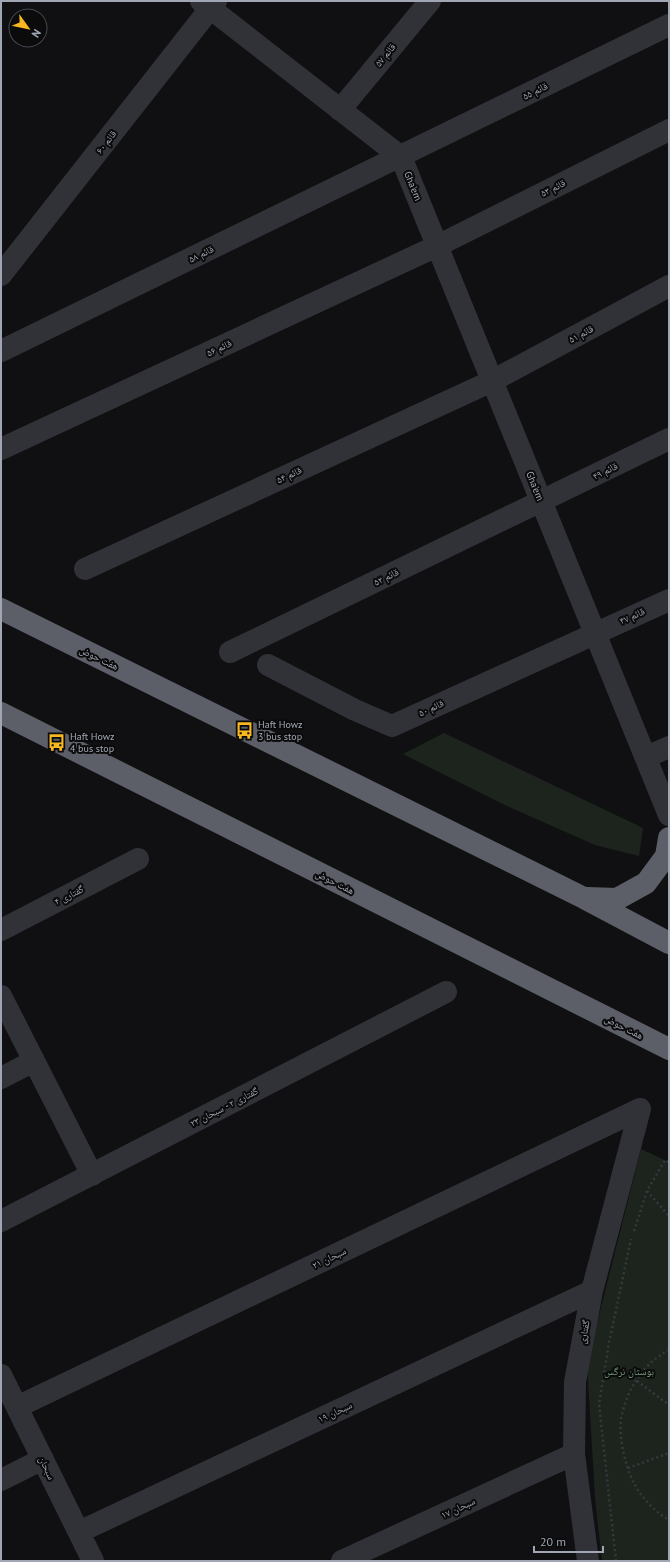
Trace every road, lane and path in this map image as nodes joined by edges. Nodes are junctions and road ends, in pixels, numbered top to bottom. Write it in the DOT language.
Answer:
graph roads {
  1 [pos="430,1"];
  2 [pos="209,4"];
  3 [pos="669,25"];
  4 [pos="340,110"];
  5 [pos="669,130"];
  6 [pos="401,157"];
  7 [pos="437,246"];
  8 [pos="1,275"];
  9 [pos="669,286"];
  10 [pos="1,351"];
  11 [pos="492,381"];
  12 [pos="669,439"];
  13 [pos="1,449"];
  14 [pos="542,503"];
  15 [pos="85,569"];
  16 [pos="669,600"];
  17 [pos="1,609"];
  18 [pos="595,633"];
  19 [pos="230,652"];
  20 [pos="268,665"];
  21 [pos="1,713"];
  22 [pos="669,748"];
  23 [pos="646,757"];
  24 [pos="669,815"];
  25 [pos="669,838"];
  26 [pos="138,859"];
  27 [pos="584,898"];
  28 [pos="1,930"];
  29 [pos="669,943"];
  30 [pos="446,992"];
  31 [pos="1,996"];
  32 [pos="669,1050"];
  33 [pos="34,1061"];
  34 [pos="1,1078"];
  35 [pos="640,1109"];
  36 [pos="669,1162"];
  37 [pos="92,1175"];
  38 [pos="647,1191"];
  39 [pos="669,1216"];
  40 [pos="1,1220"];
  41 [pos="592,1292"];
  42 [pos="669,1350"];
  43 [pos="1,1375"];
  44 [pos="636,1380"];
  45 [pos="669,1405"];
  46 [pos="17,1407"];
  47 [pos="669,1453"];
  48 [pos="574,1454"];
  49 [pos="43,1459"];
  50 [pos="628,1468"];
  51 [pos="1,1480"];
  52 [pos="669,1520"];
  53 [pos="79,1532"];
  54 [pos="93,1561"];
  55 [pos="342,1561"];
  56 [pos="588,1561"];
  57 [pos="616,1561"];
  1 -- 4 [label="street, قائم ۵۷"];
  2 -- 4 [label="street"];
  2 -- 8 [label="street, قائم ۶۰"];
  3 -- 6 [label="street, قائم ۵۵"];
  4 -- 6 [label="street"];
  5 -- 7 [label="street, قائم ۵۳"];
  6 -- 7 [label="street, Gha'em"];
  6 -- 10 [label="street, قائم ۵۸"];
  7 -- 11 [label="street, Gha'em"];
  7 -- 13 [label="street, قائم ۵۶"];
  9 -- 11 [label="street, قائم ۵۱"];
  11 -- 14 [label="street, Gha'em"];
  11 -- 15 [label="street, قائم ۵۴"];
  12 -- 14 [label="street, قائم ۴۹"];
  14 -- 18 [label="street, Gha'em"];
  14 -- 19 [label="street, قائم ۵۲"];
  16 -- 18 [label="street, قائم ۴۷"];
  17 -- 27 [label="highway, هفت حوض"];
  18 -- 20 [label="street, قائم ۵۰"];
  18 -- 23 [label="street, Gha'em"];
  21 -- 32 [label="highway, هفت حوض"];
  22 -- 23 [label="street"];
  23 -- 24 [label="street, Gha'em"];
  25 -- 27 [label="highway"];
  26 -- 28 [label="street, گفتاری ۴"];
  27 -- 29 [label="highway, هفت حوض"];
  30 -- 37 [label="street, گفتاری ۲ - سبحان ۲۳"];
  31 -- 33 [label="street"];
  33 -- 34 [label="street"];
  33 -- 37 [label="street"];
  35 -- 41 [label="street, گفتاری"];
  35 -- 46 [label="street, سبحان ۲۱"];
  36 -- 38 [label="path"];
  37 -- 40 [label="street, گفتاری ۲ - سبحان ۲۳"];
  38 -- 39 [label="path"];
  38 -- 57 [label="path"];
  41 -- 48 [label="street, گفتاری"];
  41 -- 53 [label="street, سبحان ۱۹"];
  42 -- 44 [label="path"];
  43 -- 46 [label="street, سبحان"];
  44 -- 45 [label="path"];
  44 -- 50 [label="path"];
  46 -- 49 [label="street, سبحان"];
  47 -- 50 [label="path"];
  48 -- 55 [label="street, سبحان ۱۷"];
  48 -- 56 [label="street, گفتاری"];
  49 -- 51 [label="street"];
  49 -- 53 [label="street, سبحان"];
  50 -- 52 [label="path"];
  53 -- 54 [label="street, سبحان"];
}
